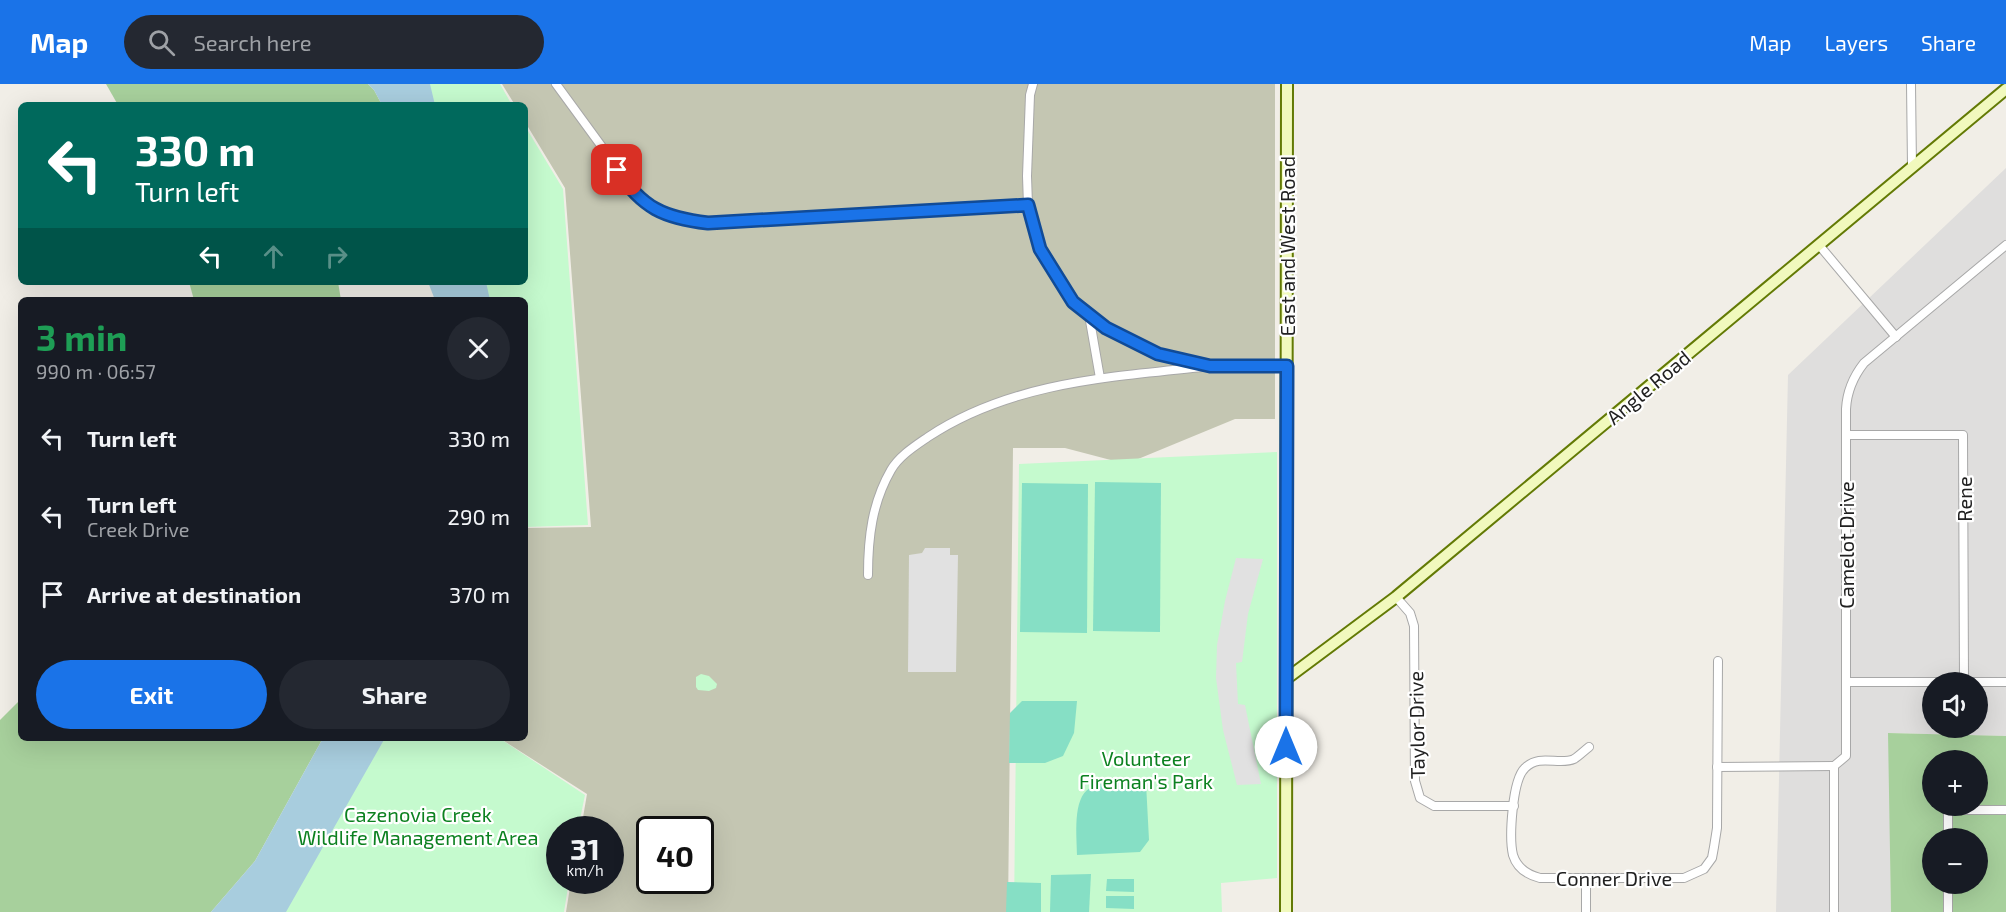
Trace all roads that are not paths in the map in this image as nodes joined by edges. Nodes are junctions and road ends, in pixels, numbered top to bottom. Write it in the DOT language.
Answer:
graph roads {
  1 [pos="556,84"];
  2 [pos="1033,84"];
  3 [pos="1287,84"];
  4 [pos="1911,84"];
  5 [pos="2006,89"];
  6 [pos="1912,167"];
  7 [pos="1028,205"];
  8 [pos="1819,245"];
  9 [pos="2006,245"];
  10 [pos="1089,315"];
  11 [pos="1896,337"];
  12 [pos="1210,366"];
  13 [pos="1287,366"];
  14 [pos="1100,378"];
  15 [pos="1846,435"];
  16 [pos="868,575"];
  17 [pos="1396,597"];
  18 [pos="1718,661"];
  19 [pos="1964,672"];
  20 [pos="1286,679"];
  21 [pos="1846,682"];
  22 [pos="1922,682"];
  23 [pos="1988,682"];
  24 [pos="2006,682"];
  25 [pos="1589,747"];
  26 [pos="1834,766"];
  27 [pos="1717,767"];
  28 [pos="1514,806"];
  29 [pos="2006,810"];
  30 [pos="1948,828"];
  31 [pos="1586,879"];
  32 [pos="1948,894"];
  33 [pos="1286,912"];
  34 [pos="1586,912"];
  35 [pos="1834,912"];
  36 [pos="1947,912"];
  1 -- 7 [label="street"];
  2 -- 7 [label="street"];
  3 -- 13 [label="street, East and West Road"];
  4 -- 6 [label="street"];
  5 -- 6 [label="street, Angle Road"];
  6 -- 8 [label="street, Angle Road"];
  7 -- 10 [label="street"];
  8 -- 11 [label="street"];
  8 -- 17 [label="street, Angle Road"];
  9 -- 11 [label="street, Camelot Drive"];
  10 -- 12 [label="street"];
  10 -- 14 [label="street"];
  11 -- 15 [label="street, Camelot Drive"];
  12 -- 13 [label="street"];
  12 -- 14 [label="street"];
  13 -- 20 [label="street, East and West Road"];
  14 -- 16 [label="street"];
  15 -- 19 [label="street, Rene"];
  15 -- 21 [label="street, Camelot Drive"];
  17 -- 20 [label="street, Angle Road"];
  17 -- 28 [label="street, Taylor Drive"];
  18 -- 27 [label="street, Conner Drive"];
  20 -- 33 [label="street, East and West Road"];
  21 -- 22 [label="street"];
  21 -- 26 [label="street, Camelot Drive"];
  23 -- 24 [label="street"];
  25 -- 28 [label="street, Conner Drive"];
  26 -- 27 [label="street"];
  26 -- 35 [label="street, Camelot Drive"];
  27 -- 31 [label="street, Conner Drive"];
  28 -- 31 [label="street, Conner Drive"];
  29 -- 30 [label="street"];
  31 -- 34 [label="street"];
  32 -- 36 [label="street"];
}
